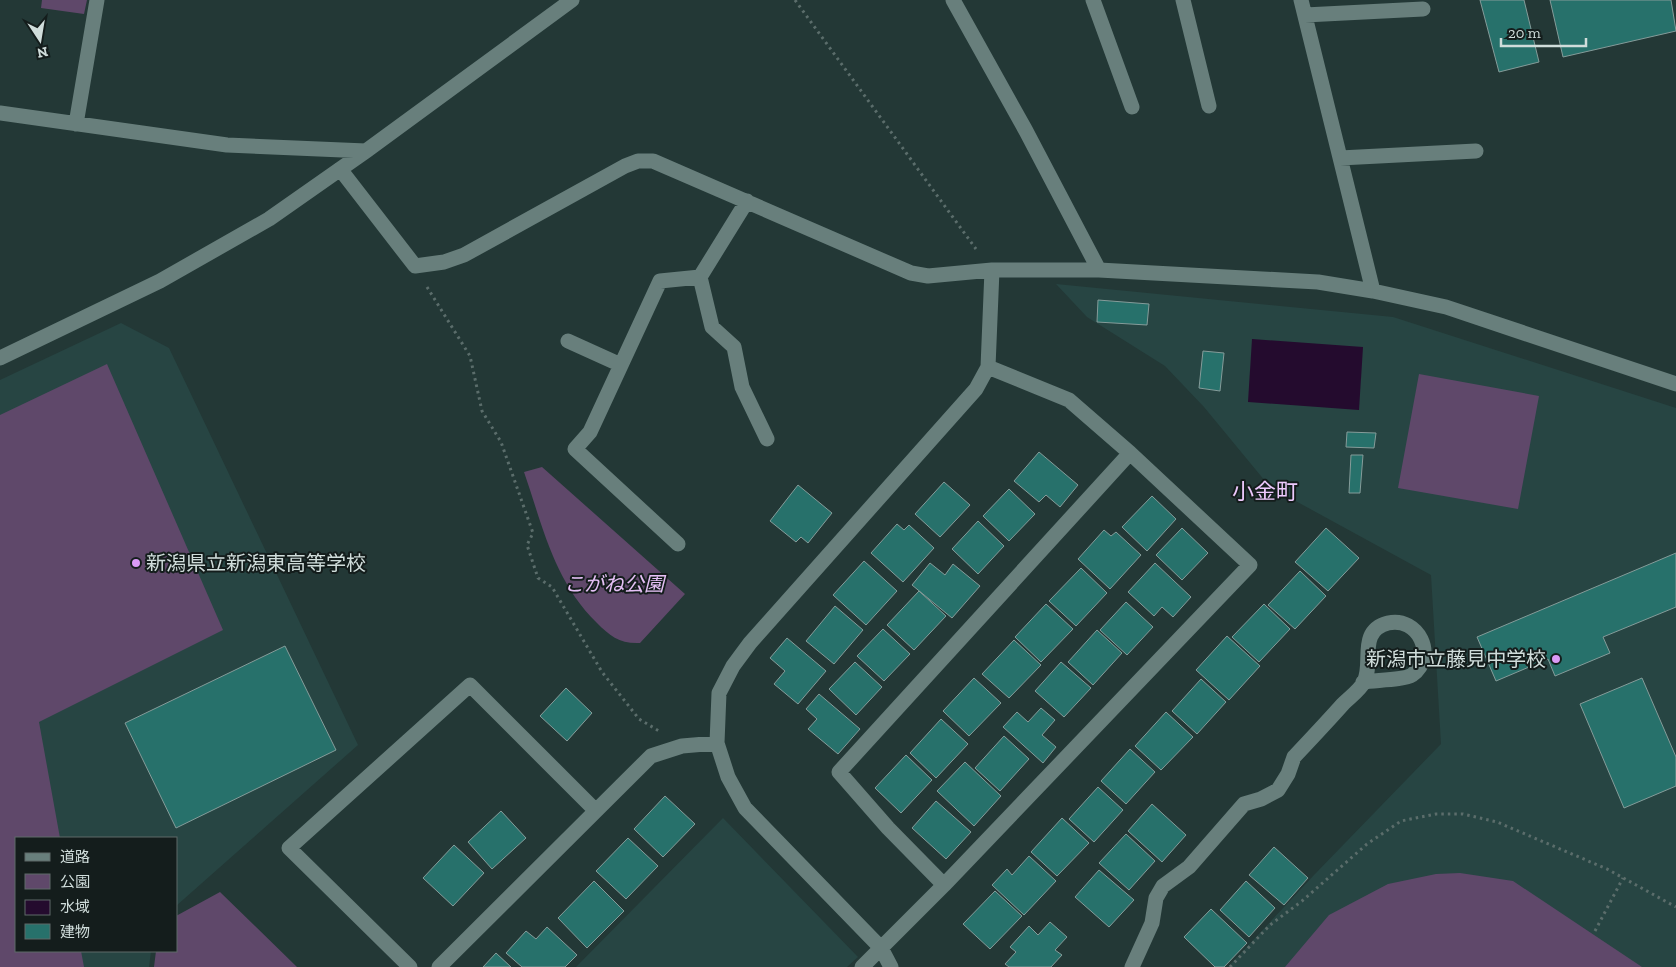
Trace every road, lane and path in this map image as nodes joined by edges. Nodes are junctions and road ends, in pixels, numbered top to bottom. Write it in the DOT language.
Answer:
graph roads {
  1 [pos="97,0"];
  2 [pos="572,0"];
  3 [pos="795,0"];
  4 [pos="953,0"];
  5 [pos="1093,0"];
  6 [pos="1183,0"];
  7 [pos="1301,0"];
  8 [pos="1424,9"];
  9 [pos="1305,16"];
  10 [pos="1210,106"];
  11 [pos="1132,107"];
  12 [pos="0,113"];
  13 [pos="76,124"];
  14 [pos="366,151"];
  15 [pos="1476,151"];
  16 [pos="1340,158"];
  17 [pos="340,169"];
  18 [pos="747,201"];
  19 [pos="415,266"];
  20 [pos="992,270"];
  21 [pos="1099,270"];
  22 [pos="700,277"];
  23 [pos="1373,290"];
  24 [pos="568,341"];
  25 [pos="0,358"];
  26 [pos="621,365"];
  27 [pos="988,367"];
  28 [pos="1676,384"];
  29 [pos="767,439"];
  30 [pos="1130,453"];
  31 [pos="678,544"];
  32 [pos="1364,682"];
  33 [pos="718,742"];
  34 [pos="682,746"];
  35 [pos="595,810"];
  36 [pos="1623,878"];
  37 [pos="944,885"];
  38 [pos="1676,907"];
  39 [pos="1595,931"];
  40 [pos="881,948"];
  41 [pos="410,967"];
  42 [pos="439,967"];
  43 [pos="862,967"];
  44 [pos="891,967"];
  45 [pos="1132,967"];
  46 [pos="1230,967"];
  1 -- 13 [label="street"];
  2 -- 14 [label="street"];
  3 -- 20 [label="path"];
  4 -- 21 [label="street"];
  5 -- 11 [label="street"];
  6 -- 10 [label="street"];
  7 -- 9 [label="street"];
  8 -- 9 [label="street"];
  9 -- 16 [label="street"];
  12 -- 13 [label="street"];
  13 -- 14 [label="street"];
  14 -- 17 [label="street"];
  15 -- 16 [label="street"];
  16 -- 23 [label="street"];
  17 -- 19 [label="street"];
  17 -- 25 [label="street"];
  18 -- 19 [label="street"];
  18 -- 20 [label="street"];
  18 -- 22 [label="street"];
  19 -- 34 [label="path"];
  20 -- 21 [label="street"];
  20 -- 27 [label="street"];
  21 -- 23 [label="street"];
  22 -- 26 [label="street"];
  22 -- 29 [label="street"];
  23 -- 28 [label="street"];
  24 -- 26 [label="street"];
  26 -- 31 [label="street"];
  27 -- 30 [label="street"];
  27 -- 33 [label="street"];
  30 -- 37 [label="street"];
  30 -- 37 [label="street"];
  32 -- 32 [label="street"];
  32 -- 45 [label="street"];
  33 -- 34 [label="street"];
  33 -- 40 [label="street"];
  34 -- 35 [label="street"];
  35 -- 41 [label="street"];
  35 -- 42 [label="street"];
  36 -- 38 [label="path"];
  36 -- 39 [label="path"];
  36 -- 46 [label="path"];
  37 -- 40 [label="street"];
  40 -- 43 [label="street"];
  40 -- 44 [label="street"];
}
